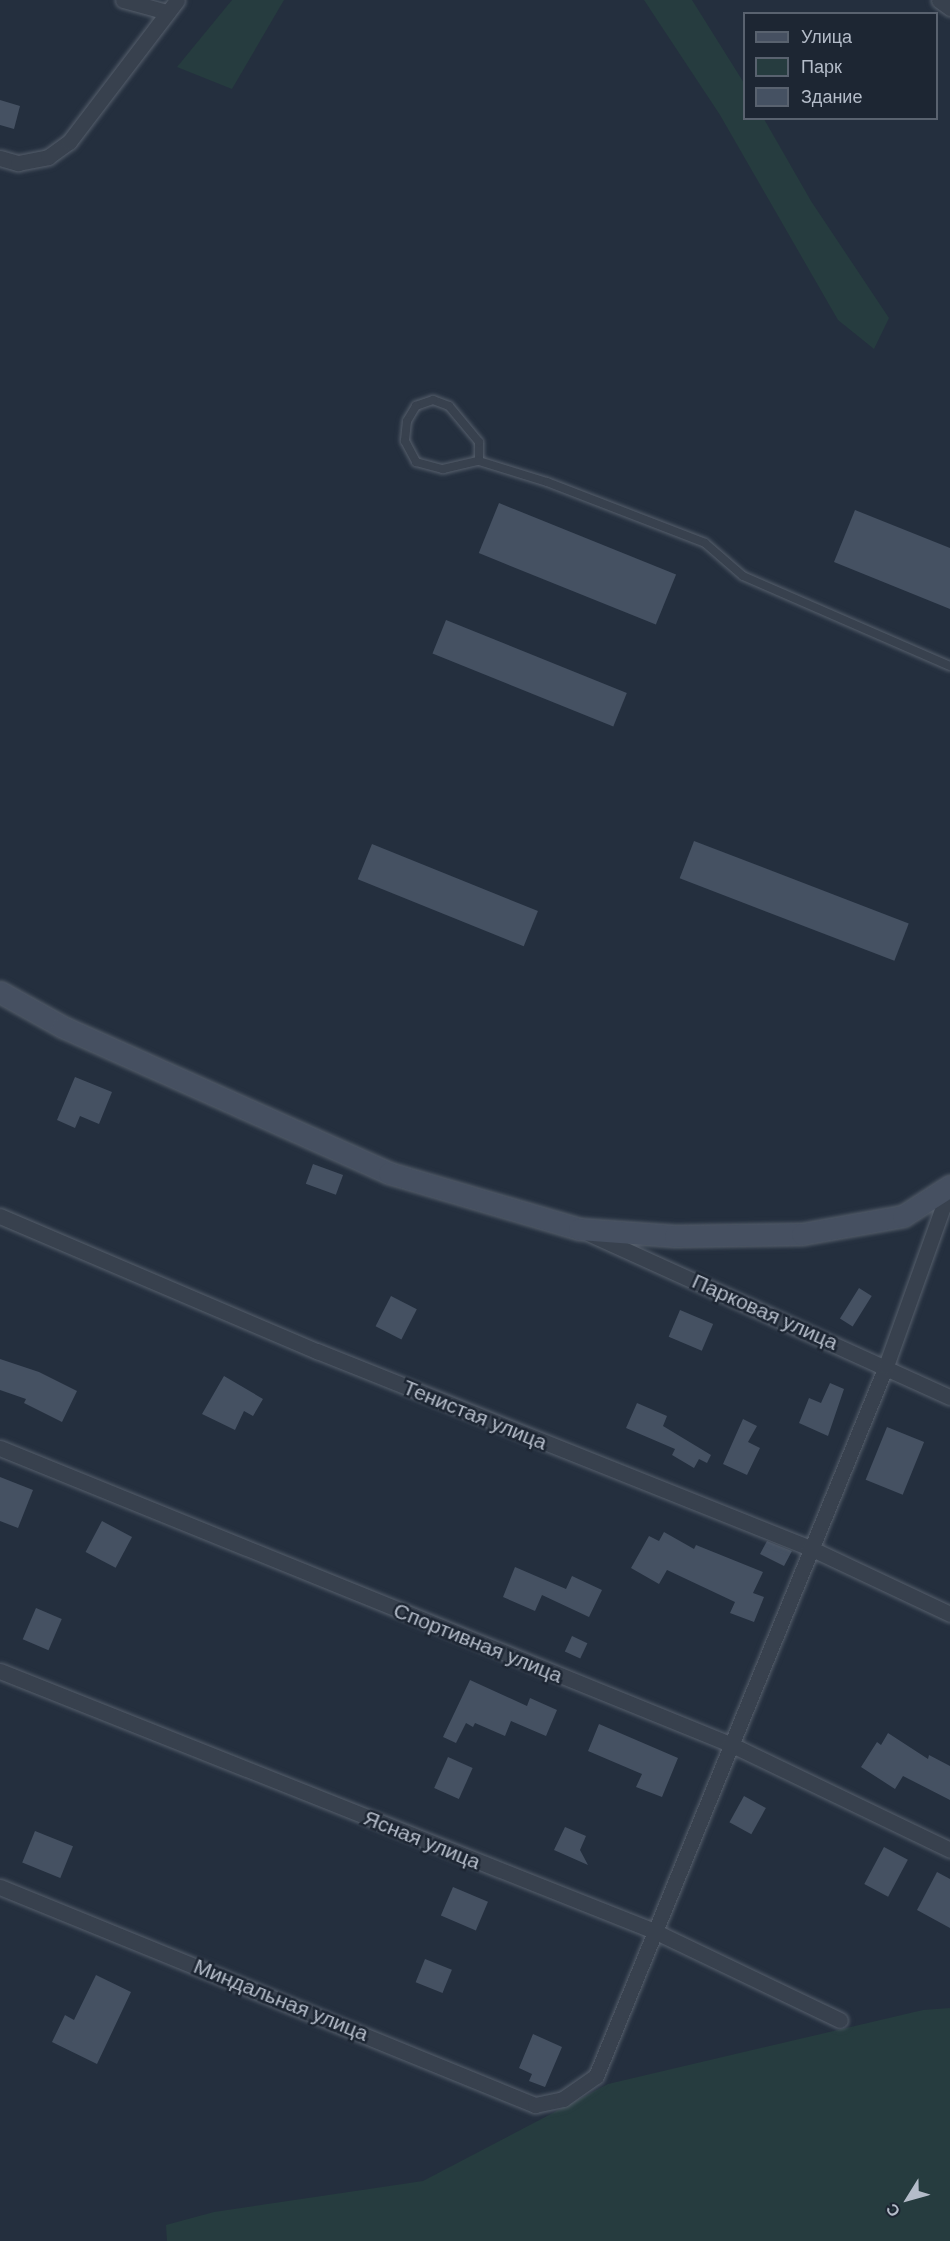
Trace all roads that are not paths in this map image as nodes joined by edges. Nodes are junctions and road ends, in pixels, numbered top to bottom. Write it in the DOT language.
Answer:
graph roads {
  1 [pos="123,0"];
  2 [pos="939,0"];
  3 [pos="172,6"];
  4 [pos="950,8"];
  5 [pos="0,158"];
  6 [pos="479,461"];
  7 [pos="950,666"];
  8 [pos="2,995"];
  9 [pos="950,1187"];
  10 [pos="0,1216"];
  11 [pos="579,1229"];
  12 [pos="886,1366"];
  13 [pos="950,1397"];
  14 [pos="0,1448"];
  15 [pos="810,1548"];
  16 [pos="950,1614"];
  17 [pos="0,1671"];
  18 [pos="730,1744"];
  19 [pos="950,1850"];
  20 [pos="0,1887"];
  21 [pos="654,1931"];
  22 [pos="840,2020"];
  1 -- 3 [label="street"];
  2 -- 4 [label="street"];
  3 -- 5 [label="street"];
  6 -- 6 [label="lane"];
  6 -- 7 [label="lane"];
  8 -- 11 [label="street"];
  9 -- 11 [label="street"];
  9 -- 12 [label="street"];
  10 -- 15 [label="street, Тенистая улица"];
  11 -- 12 [label="street, Парковая улица"];
  12 -- 13 [label="street, Парковая улица"];
  12 -- 15 [label="street"];
  14 -- 18 [label="street, Спортивная улица"];
  15 -- 16 [label="street, Тенистая улица"];
  15 -- 18 [label="street"];
  17 -- 21 [label="street, Ясная улица"];
  18 -- 19 [label="street, Спортивная улица"];
  18 -- 21 [label="street"];
  20 -- 21 [label="street, Миндальная улица"];
  21 -- 22 [label="street, Ясная улица"];
}
